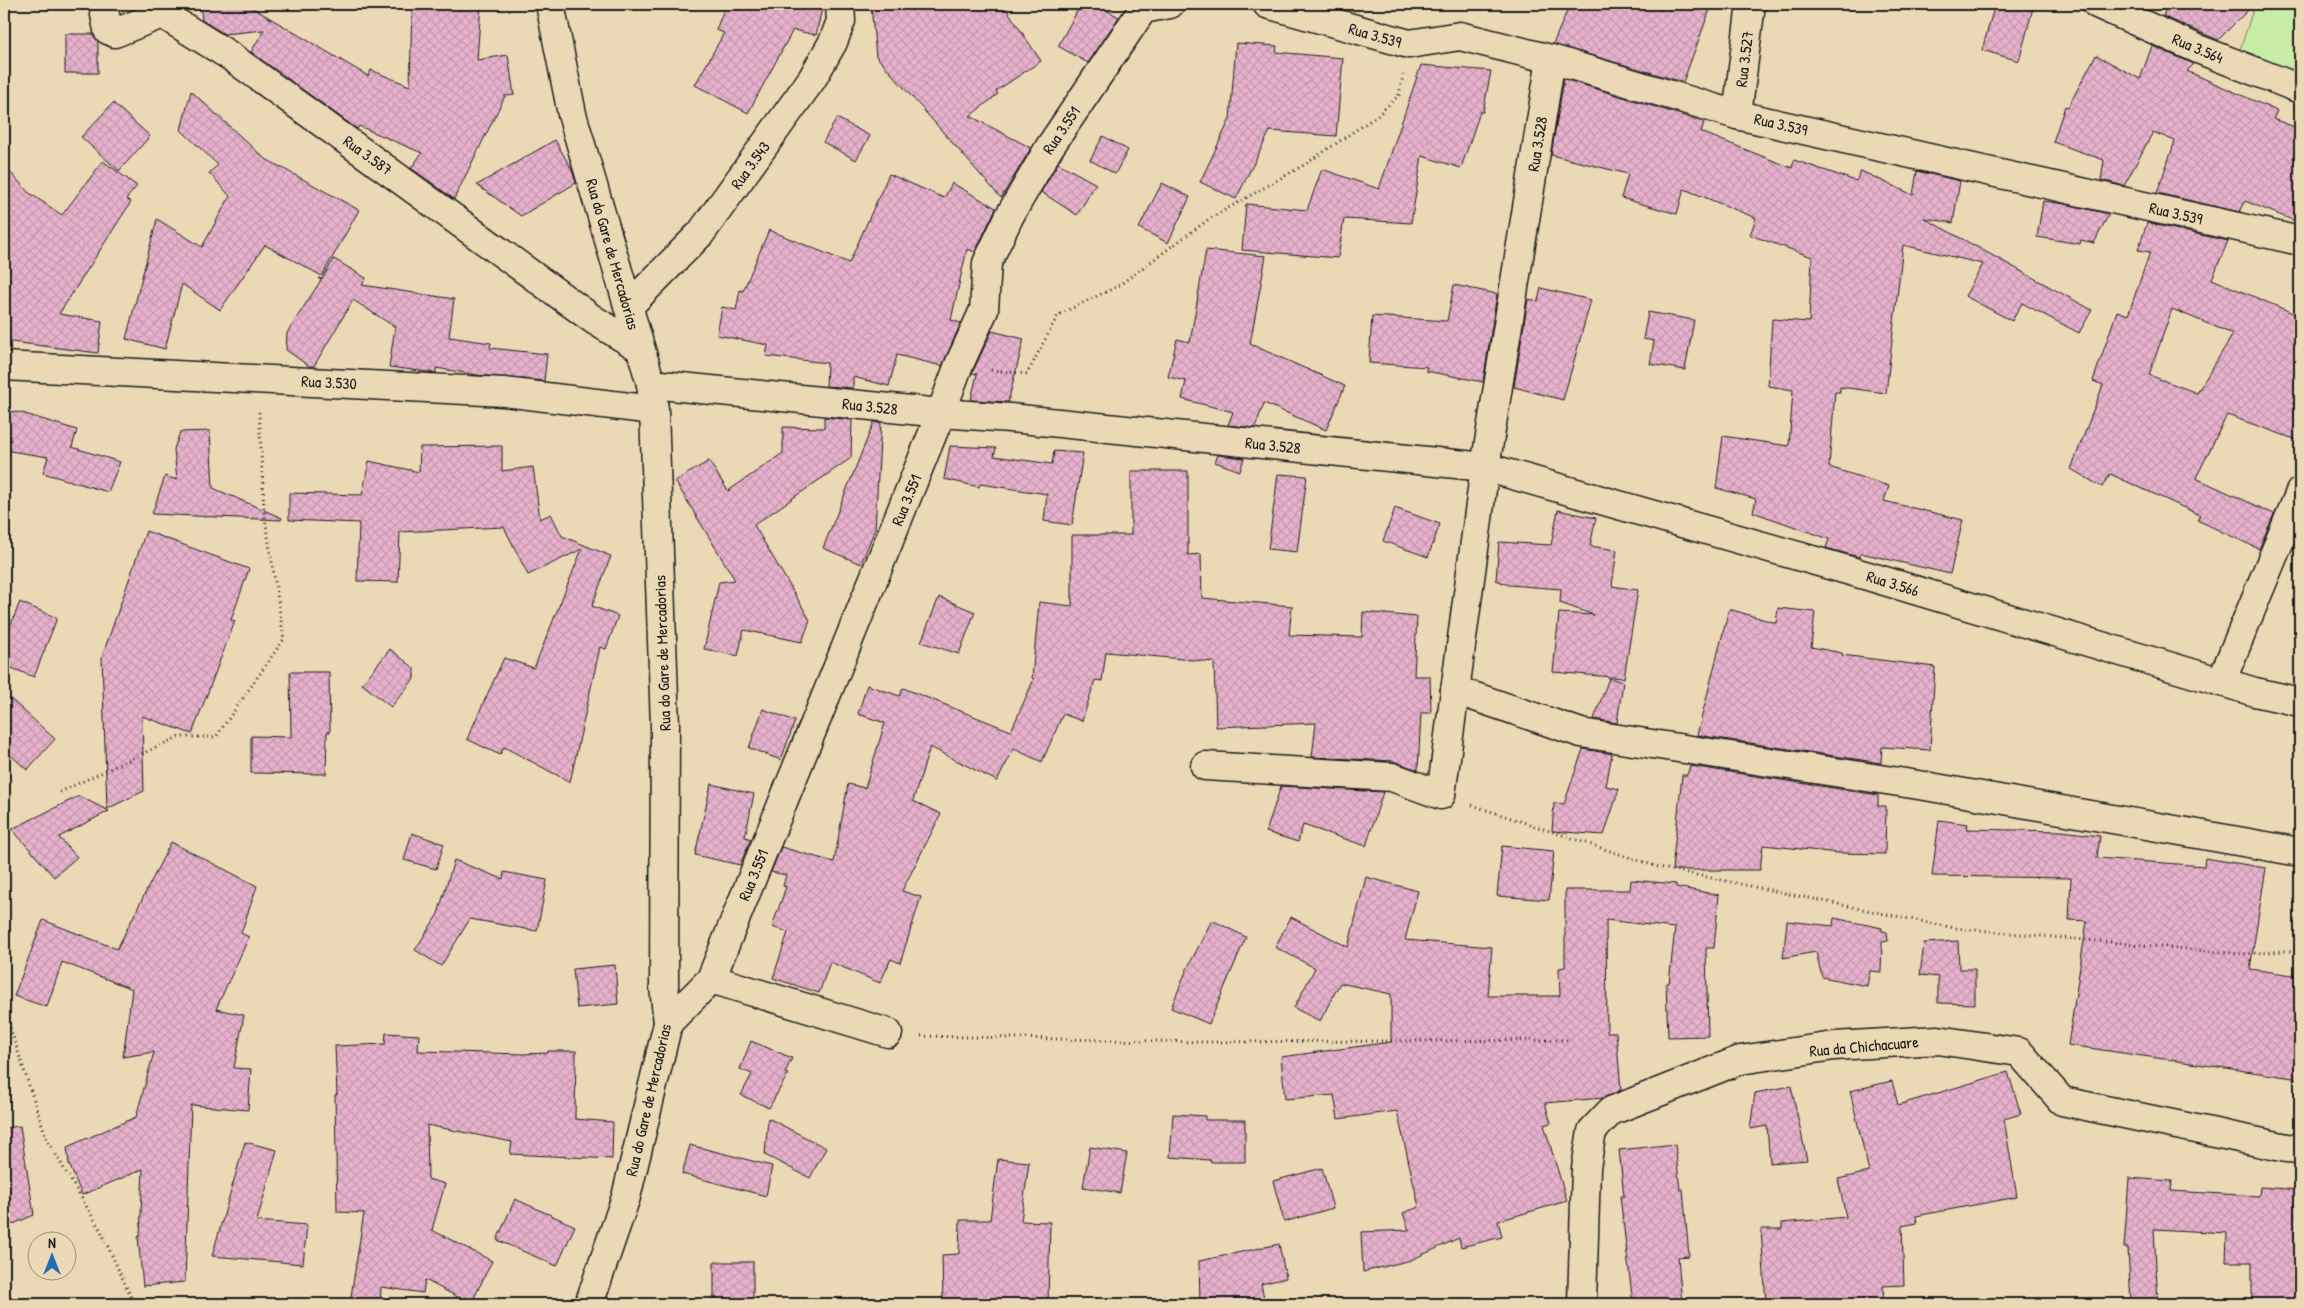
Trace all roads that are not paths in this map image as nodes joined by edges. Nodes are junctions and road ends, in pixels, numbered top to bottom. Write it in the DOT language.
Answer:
graph roads {
  1 [pos="103,4"];
  2 [pos="550,4"];
  3 [pos="840,4"];
  4 [pos="1170,4"];
  5 [pos="1267,4"];
  6 [pos="1751,4"];
  7 [pos="2097,4"];
  8 [pos="1551,60"];
  9 [pos="2300,89"];
  10 [pos="1738,115"];
  11 [pos="2300,242"];
  12 [pos="628,308"];
  13 [pos="640,348"];
  14 [pos="4,366"];
  15 [pos="652,397"];
  16 [pos="941,414"];
  17 [pos="1485,467"];
  18 [pos="2300,492"];
  19 [pos="2221,682"];
  20 [pos="1455,690"];
  21 [pos="2300,702"];
  22 [pos="1205,766"];
  23 [pos="2300,852"];
  24 [pos="711,979"];
  25 [pos="668,1023"];
  26 [pos="888,1034"];
  27 [pos="2300,1149"];
  28 [pos="589,1304"];
  29 [pos="1582,1304"];
  1 -- 13 [label="street, Rua 3.587"];
  2 -- 12 [label="street, Rua do Gare de Mercadorias"];
  3 -- 12 [label="street, Rua 3.543"];
  4 -- 16 [label="street, Rua 3.551"];
  5 -- 8 [label="street, Rua 3.539"];
  6 -- 10 [label="street, Rua 3.527"];
  7 -- 9 [label="street, Rua 3.564"];
  8 -- 10 [label="street, Rua 3.539"];
  8 -- 17 [label="street, Rua 3.528"];
  10 -- 11 [label="street, Rua 3.539"];
  12 -- 13 [label="street, Rua do Gare de Mercadorias"];
  13 -- 15 [label="street, Rua do Gare de Mercadorias"];
  14 -- 15 [label="street, Rua 3.530"];
  15 -- 16 [label="street, Rua 3.528"];
  15 -- 25 [label="street, Rua do Gare de Mercadorias"];
  16 -- 17 [label="street, Rua 3.528"];
  16 -- 24 [label="street, Rua 3.551"];
  17 -- 19 [label="street, Rua 3.566"];
  17 -- 20 [label="street"];
  18 -- 19 [label="street"];
  19 -- 21 [label="street, Rua 3.566"];
  20 -- 22 [label="street"];
  20 -- 23 [label="street"];
  24 -- 25 [label="street, Rua 3.551"];
  24 -- 26 [label="street"];
  25 -- 28 [label="street, Rua do Gare de Mercadorias"];
  27 -- 29 [label="street, Rua da Chichacuare"];
}
